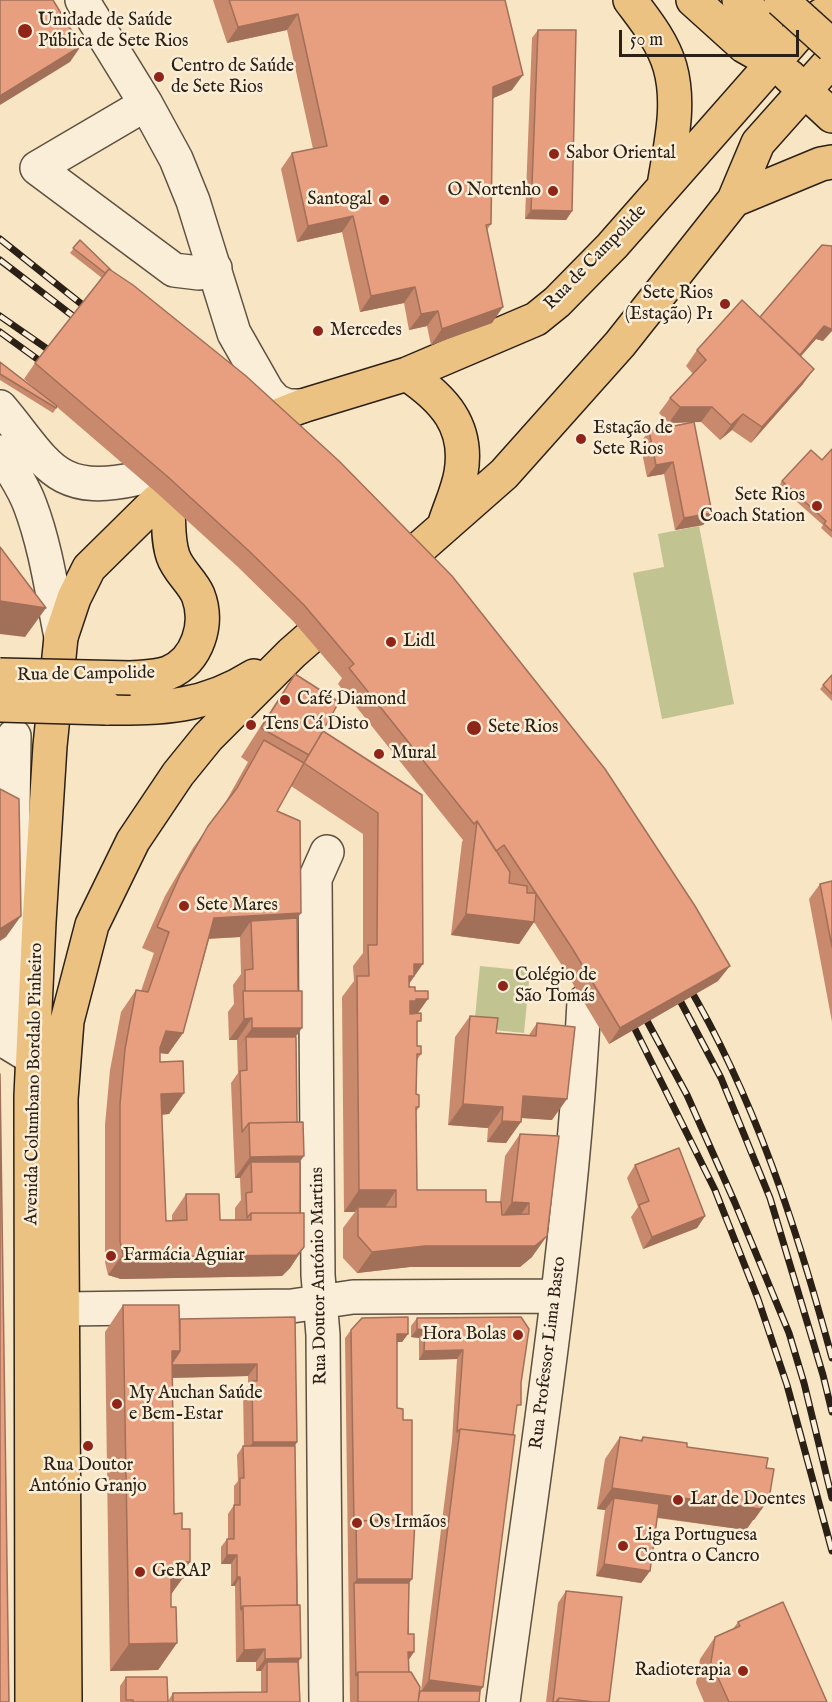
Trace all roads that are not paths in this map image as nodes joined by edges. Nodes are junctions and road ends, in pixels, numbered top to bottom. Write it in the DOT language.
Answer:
graph roads {
  1 [pos="82,0"];
  2 [pos="630,0"];
  3 [pos="693,0"];
  4 [pos="739,0"];
  5 [pos="781,0"];
  6 [pos="832,12"];
  7 [pos="832,46"];
  8 [pos="832,60"];
  9 [pos="774,63"];
  10 [pos="804,90"];
  11 [pos="146,104"];
  12 [pos="832,116"];
  13 [pos="832,162"];
  14 [pos="664,186"];
  15 [pos="734,200"];
  16 [pos="215,268"];
  17 [pos="234,333"];
  18 [pos="407,374"];
  19 [pos="236,390"];
  20 [pos="302,406"];
  21 [pos="0,407"];
  22 [pos="269,419"];
  23 [pos="0,452"];
  24 [pos="154,497"];
  25 [pos="444,526"];
  26 [pos="413,554"];
  27 [pos="61,637"];
  28 [pos="300,646"];
  29 [pos="0,675"];
  30 [pos="0,705"];
  31 [pos="14,736"];
  32 [pos="327,852"];
  33 [pos="584,1002"];
  34 [pos="33,1058"];
  35 [pos="557,1296"];
  36 [pos="320,1302"];
  37 [pos="63,1309"];
  38 [pos="32,1702"];
  39 [pos="65,1702"];
  40 [pos="326,1702"];
  41 [pos="503,1702"];
  1 -- 11 [label="street"];
  2 -- 14 [label="main road"];
  3 -- 9 [label="main road"];
  4 -- 9 [label="main road"];
  5 -- 7 [label="main road, bridge"];
  6 -- 9 [label="main road, Rua de Campolide"];
  8 -- 10 [label="main road"];
  9 -- 10 [label="main road"];
  9 -- 14 [label="main road, Rua de Campolide"];
  10 -- 12 [label="main road"];
  10 -- 15 [label="main road"];
  11 -- 16 [label="street"];
  11 -- 16 [label="street"];
  13 -- 15 [label="main road"];
  14 -- 18 [label="main road, Rua de Campolide"];
  15 -- 25 [label="main road"];
  16 -- 17 [label="street"];
  17 -- 19 [label="street"];
  17 -- 20 [label="street"];
  18 -- 20 [label="main road, Rua de Campolide"];
  18 -- 25 [label="main road"];
  20 -- 22 [label="main road, Rua de Campolide"];
  21 -- 24 [label="street"];
  23 -- 27 [label="street"];
  24 -- 27 [label="main road, Avenida Columbano Bordalo Pinheiro"];
  24 -- 29 [label="main road, Rua de Campolide, bridge"];
  25 -- 26 [label="main road"];
  27 -- 34 [label="main road, Avenida Columbano Bordalo Pinheiro"];
  28 -- 30 [label="main road, Rua de Campolide, bridge"];
  28 -- 37 [label="main road, Avenida Columbano Bordalo Pinheiro"];
  31 -- 34 [label="street"];
  32 -- 36 [label="street, Rua Doutor António Martins"];
  33 -- 35 [label="street, Rua Professor Lima Basto"];
  34 -- 38 [label="main road, Avenida Columbano Bordalo Pinheiro"];
  35 -- 36 [label="street"];
  35 -- 41 [label="street, Rua Professor Lima Basto"];
  36 -- 37 [label="street"];
  36 -- 40 [label="street, Rua Doutor António Martins"];
  37 -- 39 [label="main road, Avenida Columbano Bordalo Pinheiro"];
}
